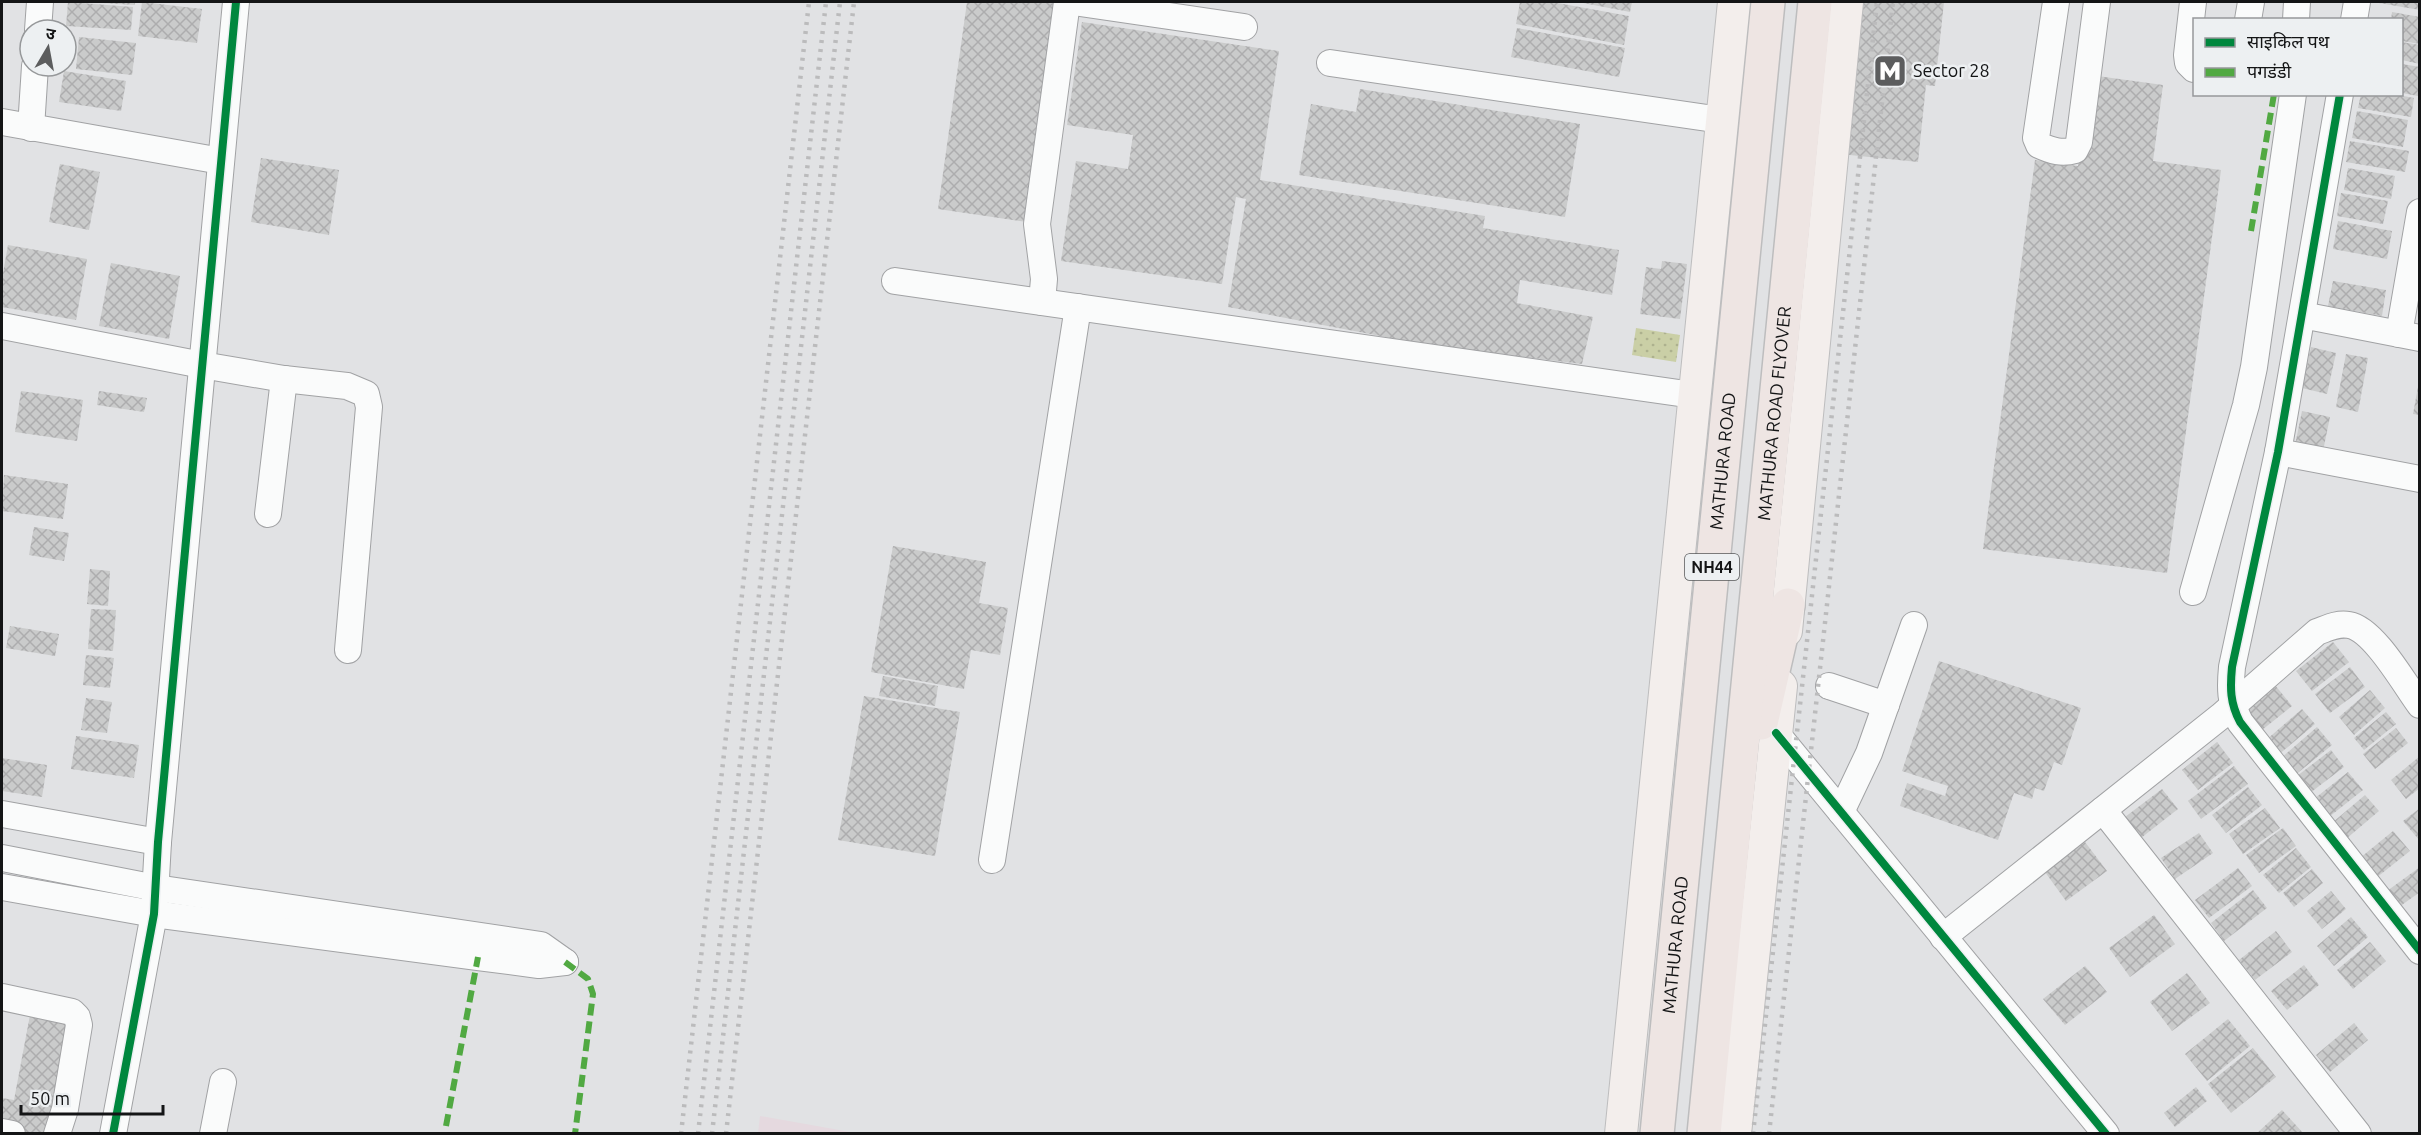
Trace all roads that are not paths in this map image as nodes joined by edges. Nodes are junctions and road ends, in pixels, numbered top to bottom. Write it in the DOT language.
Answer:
graph roads {
  1 [pos="40,2"];
  2 [pos="236,2"];
  3 [pos="1067,2"];
  4 [pos="1073,2"];
  5 [pos="1734,2"];
  6 [pos="1767,2"];
  7 [pos="1815,2"];
  8 [pos="1847,2"];
  9 [pos="2056,2"];
  10 [pos="2097,2"];
  11 [pos="2193,2"];
  12 [pos="2251,2"];
  13 [pos="2297,2"];
  14 [pos="2357,2"];
  15 [pos="39,18"];
  16 [pos="2248,18"];
  17 [pos="2296,18"];
  18 [pos="2354,18"];
  19 [pos="1244,27"];
  20 [pos="1330,63"];
  21 [pos="2193,68"];
  22 [pos="34,78"];
  23 [pos="2293,96"];
  24 [pos="2340,96"];
  25 [pos="1722,120"];
  26 [pos="2,122"];
  27 [pos="31,128"];
  28 [pos="221,161"];
  29 [pos="2420,212"];
  30 [pos="895,281"];
  31 [pos="1042,302"];
  32 [pos="1078,307"];
  33 [pos="2302,315"];
  34 [pos="2,326"];
  35 [pos="2409,336"];
  36 [pos="202,365"];
  37 [pos="284,379"];
  38 [pos="1693,395"];
  39 [pos="2278,452"];
  40 [pos="2420,479"];
  41 [pos="268,514"];
  42 [pos="2193,592"];
  43 [pos="1788,605"];
  44 [pos="1914,625"];
  45 [pos="348,650"];
  46 [pos="1828,686"];
  47 [pos="1886,705"];
  48 [pos="2420,705"];
  49 [pos="2232,706"];
  50 [pos="1776,733"];
  51 [pos="2103,810"];
  52 [pos="1841,812"];
  53 [pos="2,814"];
  54 [pos="1734,826"];
  55 [pos="158,842"];
  56 [pos="2,858"];
  57 [pos="992,860"];
  58 [pos="2,887"];
  59 [pos="156,888"];
  60 [pos="154,914"];
  61 [pos="1943,937"];
  62 [pos="2420,951"];
  63 [pos="2,997"];
  64 [pos="224,1082"];
  65 [pos="2102,1131"];
  66 [pos="2,1132"];
  67 [pos="12,1134"];
  68 [pos="57,1134"];
  69 [pos="113,1134"];
  70 [pos="213,1134"];
  71 [pos="1621,1134"];
  72 [pos="1657,1134"];
  73 [pos="1704,1134"];
  74 [pos="1735,1134"];
  75 [pos="2358,1134"];
  1 -- 15 [label="street"];
  2 -- 28 [label="street"];
  3 -- 31 [label="street"];
  4 -- 19 [label="street"];
  5 -- 25 [label="main road"];
  6 -- 72 [label="highway, MATHURA ROAD / NH44"];
  7 -- 54 [label="highway, MATHURA ROAD FLYOVER / NH44"];
  8 -- 43 [label="main road"];
  9 -- 10 [label="street"];
  11 -- 21 [label="street"];
  12 -- 16 [label="street"];
  13 -- 17 [label="street"];
  14 -- 18 [label="street"];
  20 -- 25 [label="street"];
  22 -- 27 [label="street"];
  23 -- 42 [label="street"];
  24 -- 33 [label="street"];
  25 -- 38 [label="main road"];
  26 -- 27 [label="street"];
  27 -- 28 [label="street"];
  28 -- 36 [label="street"];
  29 -- 35 [label="street"];
  30 -- 31 [label="street"];
  31 -- 32 [label="street"];
  32 -- 38 [label="street"];
  32 -- 57 [label="street"];
  33 -- 35 [label="street"];
  33 -- 39 [label="street"];
  34 -- 36 [label="street"];
  36 -- 37 [label="street"];
  36 -- 55 [label="street"];
  37 -- 41 [label="street"];
  37 -- 45 [label="street"];
  38 -- 71 [label="main road"];
  39 -- 40 [label="street"];
  39 -- 49 [label="street"];
  43 -- 50 [label="main road"];
  43 -- 54 [label="highway"];
  44 -- 47 [label="street"];
  46 -- 47 [label="street"];
  47 -- 52 [label="street"];
  48 -- 49 [label="street"];
  49 -- 51 [label="street"];
  49 -- 62 [label="street"];
  50 -- 52 [label="street"];
  50 -- 74 [label="main road"];
  51 -- 61 [label="street"];
  51 -- 75 [label="street"];
  52 -- 61 [label="street"];
  53 -- 55 [label="street"];
  54 -- 73 [label="highway, NH44"];
  55 -- 59 [label="street"];
  56 -- 59 [label="street"];
  58 -- 60 [label="street"];
  59 -- 60 [label="street"];
  59 -- 60 [label="street"];
  60 -- 69 [label="street"];
  61 -- 65 [label="street"];
  63 -- 68 [label="street"];
  64 -- 70 [label="street"];
  66 -- 67 [label="street"];
}
